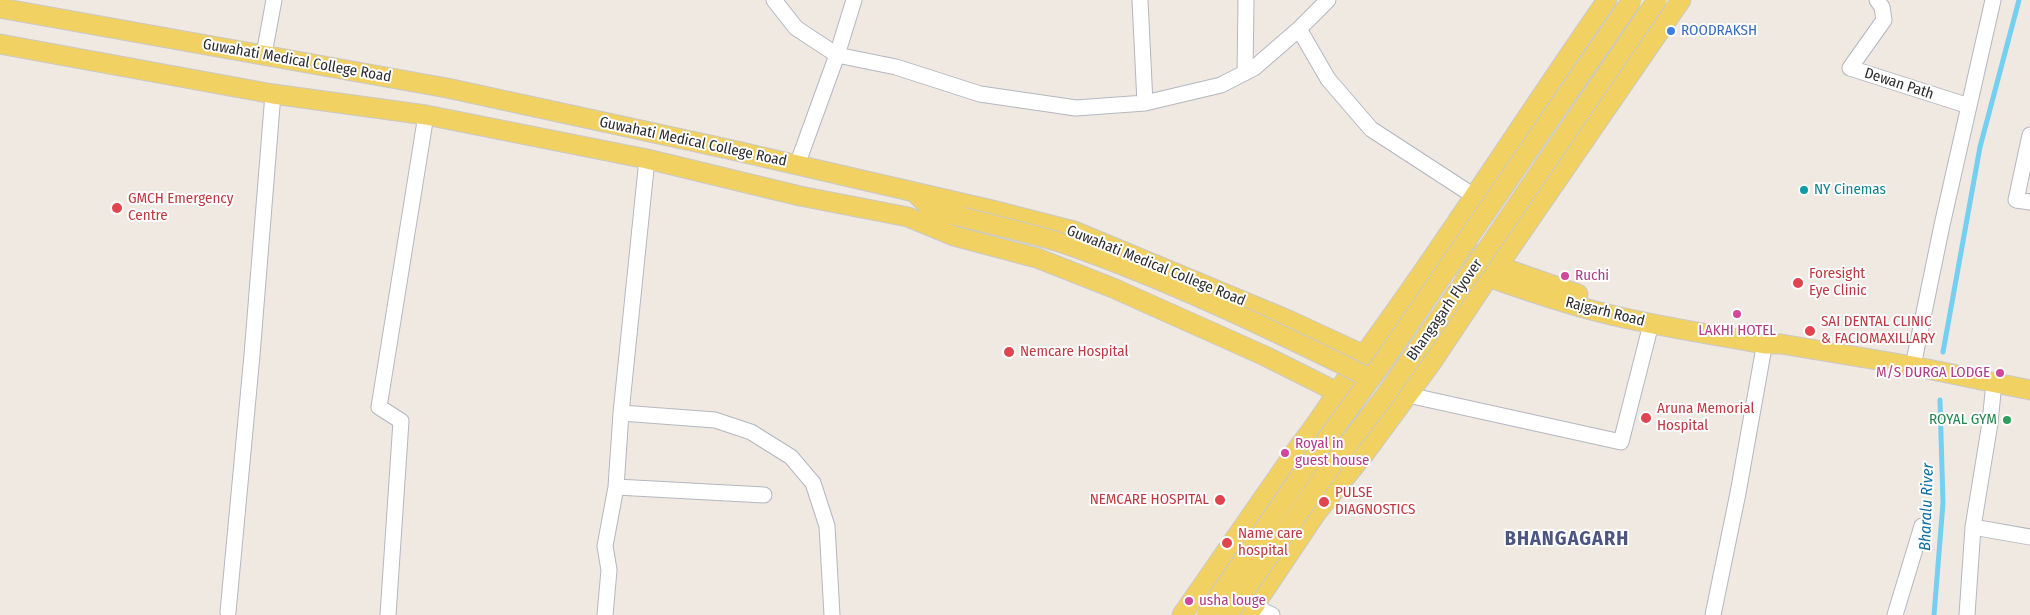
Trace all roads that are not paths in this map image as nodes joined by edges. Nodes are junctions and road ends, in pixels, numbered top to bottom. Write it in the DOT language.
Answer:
graph roads {
  1 [pos="274,0"];
  2 [pos="774,0"];
  3 [pos="854,0"];
  4 [pos="1140,0"];
  5 [pos="1246,0"];
  6 [pos="1328,0"];
  7 [pos="1607,0"];
  8 [pos="1632,0"];
  9 [pos="1657,0"];
  10 [pos="1680,0"];
  11 [pos="1877,0"];
  12 [pos="1993,0"];
  13 [pos="0,8"];
  14 [pos="1299,29"];
  15 [pos="0,44"];
  16 [pos="264,54"];
  17 [pos="837,55"];
  18 [pos="1245,73"];
  19 [pos="273,94"];
  20 [pos="1145,103"];
  21 [pos="1969,106"];
  22 [pos="426,115"];
  23 [pos="2030,135"];
  24 [pos="647,159"];
  25 [pos="797,165"];
  26 [pos="914,192"];
  27 [pos="1474,196"];
  28 [pos="2030,202"];
  29 [pos="932,209"];
  30 [pos="908,217"];
  31 [pos="1445,240"];
  32 [pos="1434,256"];
  33 [pos="1493,272"];
  34 [pos="1651,324"];
  35 [pos="1771,341"];
  36 [pos="1364,355"];
  37 [pos="1914,366"];
  38 [pos="1370,378"];
  39 [pos="1994,382"];
  40 [pos="2030,390"];
  41 [pos="1337,392"];
  42 [pos="1408,395"];
  43 [pos="621,413"];
  44 [pos="1312,429"];
  45 [pos="1360,459"];
  46 [pos="616,487"];
  47 [pos="764,495"];
  48 [pos="1922,526"];
  49 [pos="1973,527"];
  50 [pos="2030,537"];
  51 [pos="1251,611"];
  52 [pos="228,612"];
  53 [pos="388,615"];
  54 [pos="606,615"];
  55 [pos="832,615"];
  56 [pos="1182,615"];
  57 [pos="1206,615"];
  58 [pos="1228,615"];
  59 [pos="1272,615"];
  60 [pos="1713,615"];
  61 [pos="1895,615"];
  62 [pos="1967,615"];
  1 -- 16 [label="street"];
  2 -- 17 [label="street"];
  3 -- 17 [label="street"];
  4 -- 20 [label="street"];
  5 -- 18 [label="street"];
  6 -- 14 [label="street"];
  7 -- 27 [label="main road"];
  8 -- 38 [label="main road, Bhangagarh Flyover, bridge"];
  9 -- 58 [label="main road, Bhangagarh Flyover, bridge"];
  10 -- 33 [label="main road"];
  11 -- 21 [label="street, Dewan Path"];
  12 -- 21 [label="street"];
  13 -- 16 [label="main road, Guwahati Medical College Road"];
  14 -- 18 [label="street"];
  14 -- 27 [label="street"];
  15 -- 19 [label="main road, Guwahati Medical College Road"];
  16 -- 25 [label="main road, Guwahati Medical College Road"];
  17 -- 20 [label="street"];
  17 -- 25 [label="street"];
  18 -- 20 [label="street"];
  19 -- 22 [label="main road, Guwahati Medical College Road"];
  19 -- 52 [label="street"];
  21 -- 37 [label="street"];
  22 -- 24 [label="main road, Guwahati Medical College Road"];
  22 -- 53 [label="street"];
  23 -- 28 [label="street"];
  24 -- 30 [label="main road, Guwahati Medical College Road"];
  24 -- 43 [label="street"];
  25 -- 26 [label="main road, Guwahati Medical College Road"];
  26 -- 29 [label="main road"];
  26 -- 36 [label="main road, Guwahati Medical College Road"];
  27 -- 31 [label="main road"];
  29 -- 30 [label="main road"];
  29 -- 38 [label="main road, bridge"];
  30 -- 41 [label="main road, Guwahati Medical College Road"];
  31 -- 32 [label="main road"];
  31 -- 33 [label="main road, Rajgarh Road"];
  32 -- 33 [label="main road, Rajgarh Road"];
  32 -- 36 [label="main road"];
  33 -- 34 [label="main road, Rajgarh Road"];
  33 -- 35 [label="main road, Rajgarh Road"];
  33 -- 42 [label="main road"];
  34 -- 35 [label="main road, Rajgarh Road"];
  34 -- 42 [label="street"];
  35 -- 37 [label="main road, Rajgarh Road"];
  35 -- 60 [label="street"];
  36 -- 41 [label="main road"];
  37 -- 39 [label="main road, Rajgarh Road"];
  38 -- 57 [label="main road, Bhangagarh Flyover, bridge"];
  39 -- 40 [label="main road, Rajgarh Road"];
  39 -- 49 [label="street"];
  41 -- 44 [label="main road"];
  42 -- 45 [label="main road"];
  43 -- 46 [label="street"];
  43 -- 55 [label="street"];
  44 -- 45 [label="main road"];
  44 -- 56 [label="main road"];
  45 -- 51 [label="main road"];
  46 -- 47 [label="street"];
  46 -- 54 [label="street"];
  48 -- 61 [label="street"];
  49 -- 50 [label="street"];
  49 -- 62 [label="street"];
  51 -- 59 [label="street"];
}
